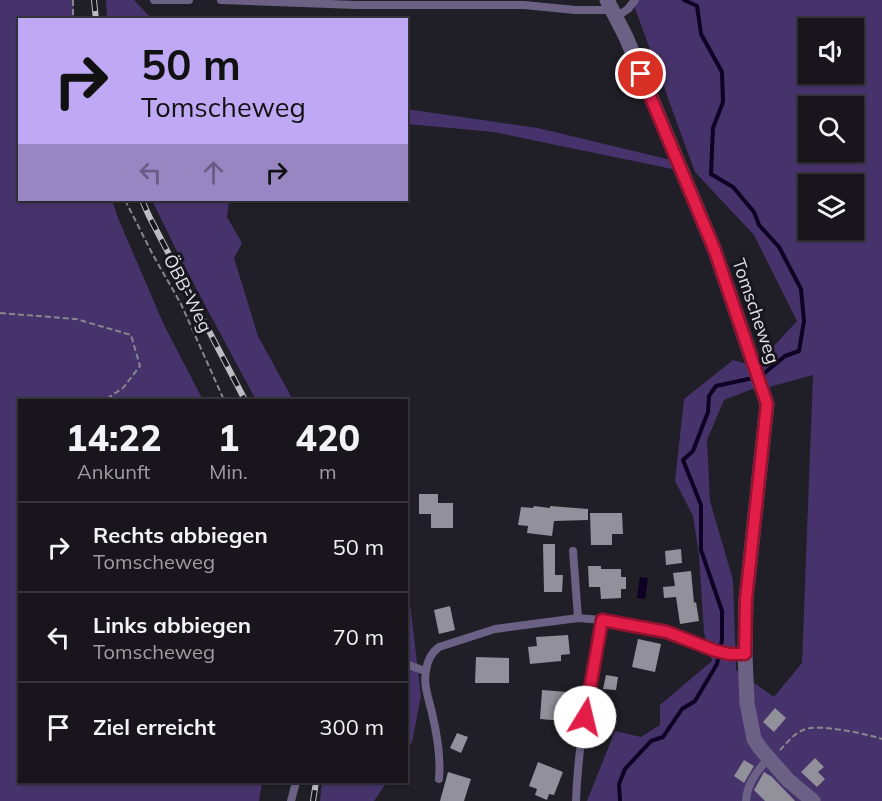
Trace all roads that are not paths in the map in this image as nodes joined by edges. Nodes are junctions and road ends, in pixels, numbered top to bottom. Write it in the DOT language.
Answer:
graph roads {
  1 [pos="154,0"];
  2 [pos="189,0"];
  3 [pos="220,0"];
  4 [pos="635,0"];
  5 [pos="612,9"];
  6 [pos="573,550"];
  7 [pos="578,618"];
  8 [pos="602,620"];
  9 [pos="737,654"];
  10 [pos="408,665"];
  11 [pos="425,671"];
  12 [pos="769,760"];
  13 [pos="440,779"];
  14 [pos="296,783"];
  15 [pos="291,801"];
  16 [pos="576,801"];
  17 [pos="746,801"];
  18 [pos="813,801"];
  1 -- 2 [label="lane"];
  3 -- 5 [label="lane"];
  4 -- 5 [label="lane"];
  5 -- 9 [label="street, Tomscheweg"];
  6 -- 7 [label="lane"];
  7 -- 8 [label="lane"];
  7 -- 11 [label="lane"];
  8 -- 9 [label="lane"];
  8 -- 16 [label="lane"];
  9 -- 12 [label="street, Tomscheweg"];
  10 -- 11 [label="lane"];
  11 -- 13 [label="lane"];
  12 -- 17 [label="lane"];
  12 -- 18 [label="street, Tomscheweg"];
  14 -- 15 [label="lane"];
}
